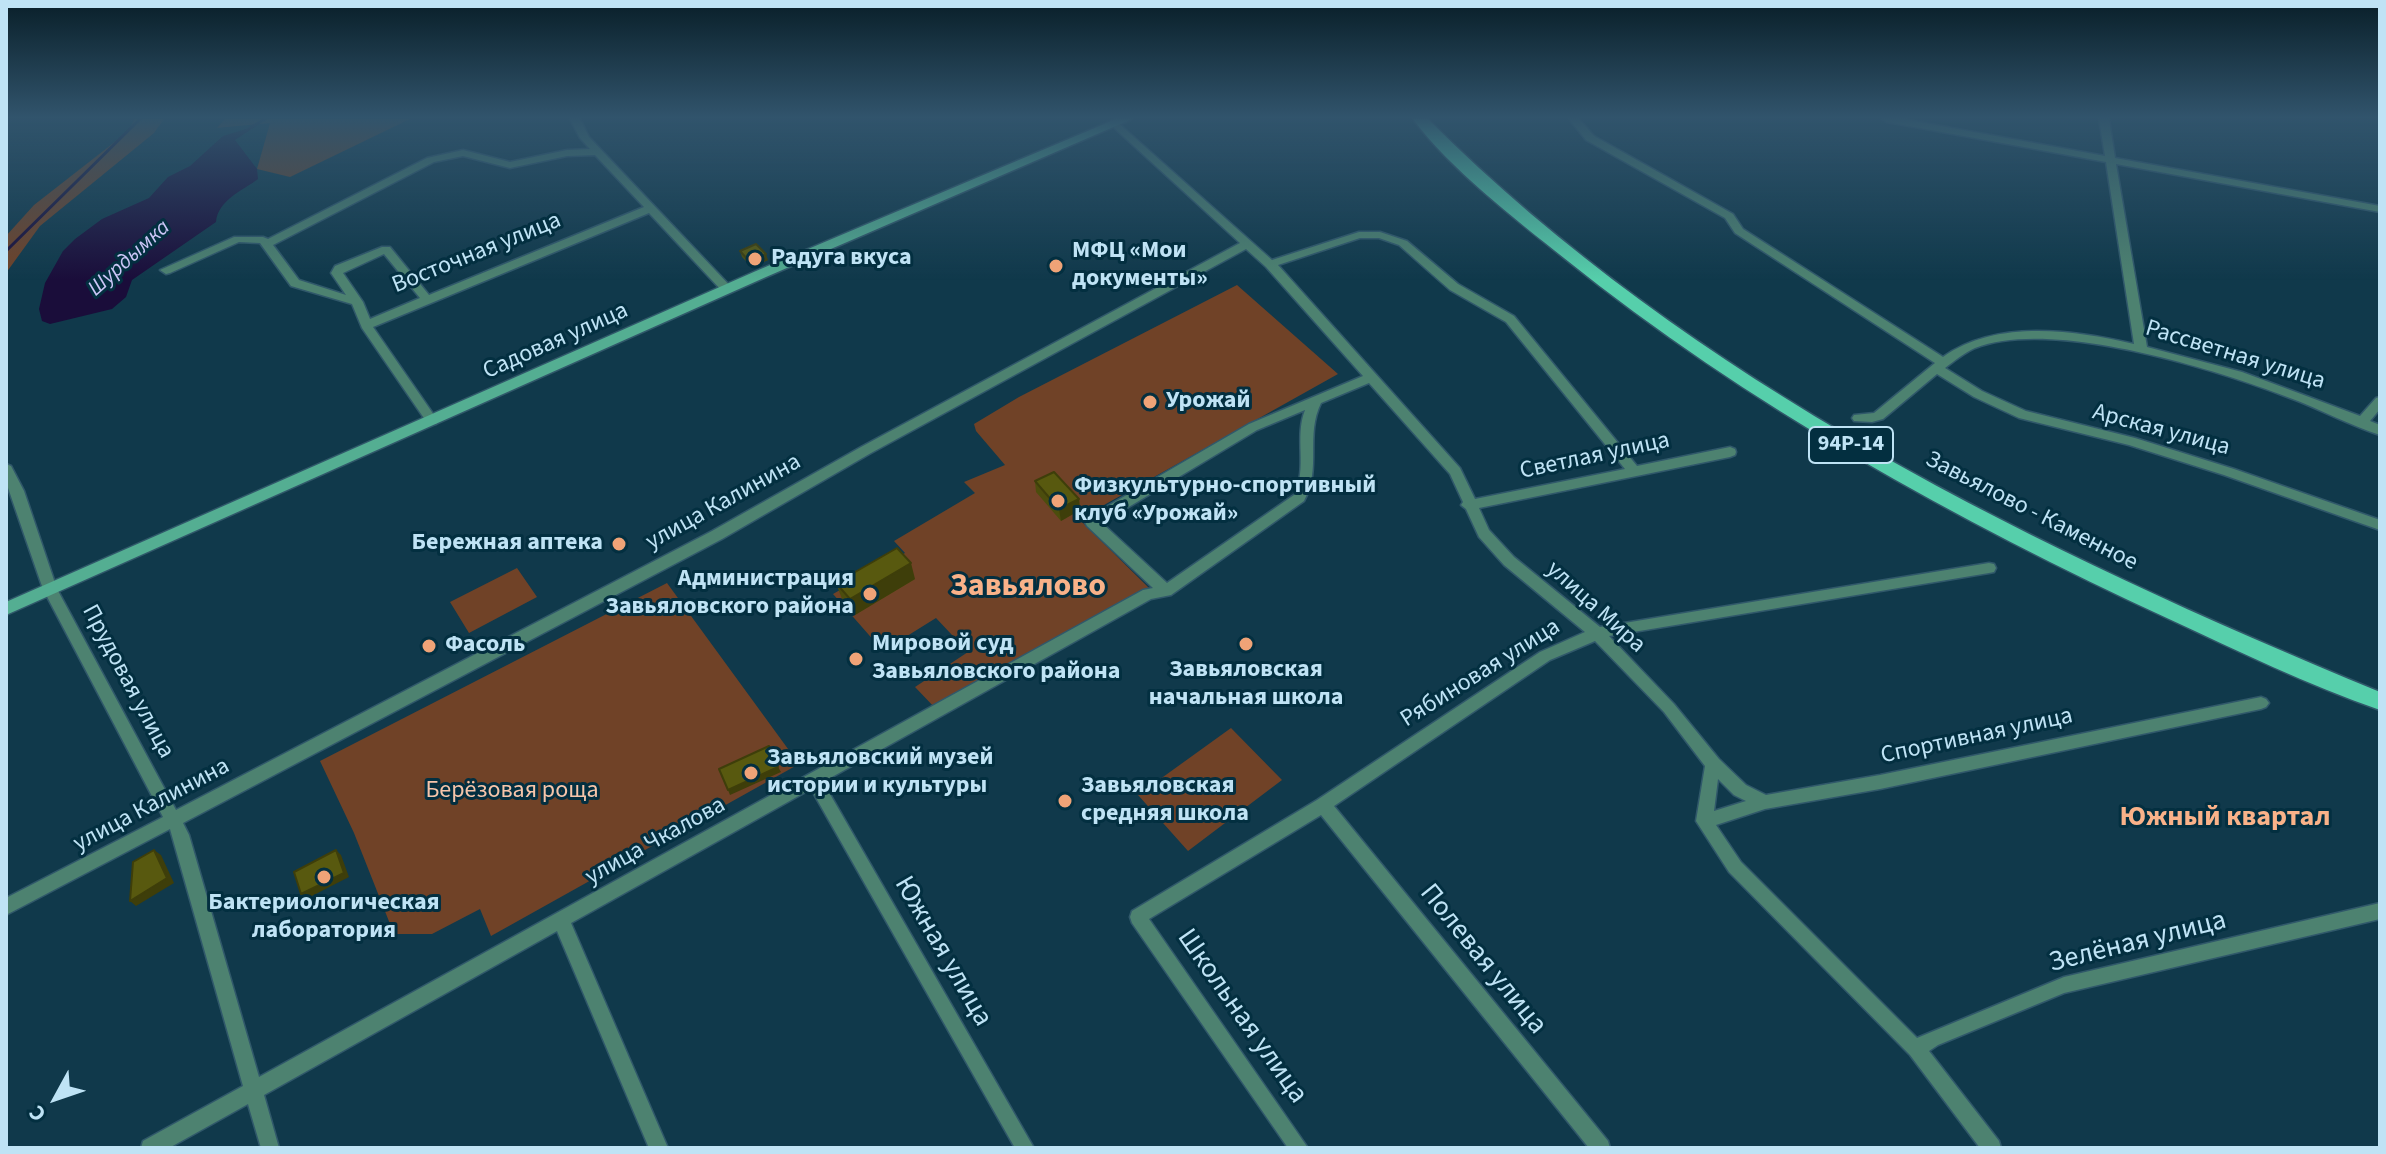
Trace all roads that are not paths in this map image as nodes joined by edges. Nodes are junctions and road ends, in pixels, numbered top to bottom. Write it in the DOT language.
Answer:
graph roads {
  1 [pos="406,173"];
  2 [pos="618,173"];
  3 [pos="999,173"];
  4 [pos="1175,173"];
  5 [pos="1474,173"];
  6 [pos="1652,173"];
  7 [pos="2111,173"];
  8 [pos="2184,173"];
  9 [pos="651,208"];
  10 [pos="2380,209"];
  11 [pos="1248,243"];
  12 [pos="266,244"];
  13 [pos="1270,264"];
  14 [pos="166,270"];
  15 [pos="727,289"];
  16 [pos="426,298"];
  17 [pos="357,302"];
  18 [pos="366,325"];
  19 [pos="2141,349"];
  20 [pos="1940,366"];
  21 [pos="1371,377"];
  22 [pos="2380,401"];
  23 [pos="1315,402"];
  24 [pos="1858,418"];
  25 [pos="432,421"];
  26 [pos="2362,422"];
  27 [pos="2380,430"];
  28 [pos="1730,452"];
  29 [pos="6,469"];
  30 [pos="1634,471"];
  31 [pos="1468,505"];
  32 [pos="2380,525"];
  33 [pos="1989,568"];
  34 [pos="50,589"];
  35 [pos="1166,591"];
  36 [pos="6,609"];
  37 [pos="1599,635"];
  38 [pos="2380,701"];
  39 [pos="2261,703"];
  40 [pos="1713,764"];
  41 [pos="815,782"];
  42 [pos="1765,802"];
  43 [pos="1323,805"];
  44 [pos="174,819"];
  45 [pos="1704,821"];
  46 [pos="6,907"];
  47 [pos="2380,911"];
  48 [pos="1138,917"];
  49 [pos="561,921"];
  50 [pos="1916,1049"];
  51 [pos="253,1091"];
  52 [pos="150,1148"];
  53 [pos="270,1148"];
  54 [pos="659,1148"];
  55 [pos="1025,1148"];
  56 [pos="1299,1148"];
  57 [pos="1601,1148"];
  58 [pos="1992,1148"];
  1 -- 12 [label="street"];
  2 -- 9 [label="street"];
  3 -- 15 [label="street, Садовая улица"];
  4 -- 11 [label="street, улица Мира"];
  5 -- 38 [label="main road, Завьялово - Каменное / 94Р-14"];
  6 -- 20 [label="street, Арская улица"];
  7 -- 19 [label="street"];
  8 -- 10 [label="street"];
  9 -- 15 [label="street"];
  9 -- 16 [label="street, Восточная улица"];
  11 -- 13 [label="street, улица Мира"];
  11 -- 44 [label="street, улица Калинина"];
  12 -- 14 [label="street"];
  12 -- 17 [label="street"];
  13 -- 21 [label="street, улица Мира"];
  13 -- 30 [label="street"];
  15 -- 25 [label="street, Садовая улица"];
  16 -- 17 [label="street"];
  16 -- 18 [label="street, Восточная улица"];
  17 -- 18 [label="street"];
  18 -- 25 [label="street"];
  19 -- 20 [label="street, Рассветная улица"];
  19 -- 26 [label="street, Рассветная улица"];
  20 -- 24 [label="street, Рассветная улица"];
  20 -- 32 [label="street, Арская улица"];
  21 -- 23 [label="street"];
  21 -- 31 [label="street, улица Мира"];
  22 -- 26 [label="street"];
  23 -- 35 [label="street, улица Чкалова"];
  23 -- 35 [label="street"];
  25 -- 34 [label="street, Садовая улица"];
  26 -- 27 [label="street, Рассветная улица"];
  28 -- 30 [label="street, Светлая улица"];
  29 -- 34 [label="street, Прудовая улица"];
  30 -- 31 [label="street, Светлая улица"];
  31 -- 37 [label="street, улица Мира"];
  33 -- 37 [label="street, Рябиновая улица"];
  34 -- 36 [label="street, Садовая улица"];
  34 -- 44 [label="street, Прудовая улица"];
  35 -- 41 [label="street, улица Чкалова"];
  37 -- 40 [label="street, улица Мира"];
  37 -- 43 [label="street, Рябиновая улица"];
  39 -- 42 [label="street, Спортивная улица"];
  40 -- 42 [label="street, улица Мира"];
  40 -- 45 [label="street"];
  41 -- 49 [label="street, улица Чкалова"];
  41 -- 55 [label="street, Южная улица"];
  42 -- 45 [label="street, Спортивная улица"];
  43 -- 48 [label="street, Рябиновая улица"];
  43 -- 57 [label="street, Полевая улица"];
  44 -- 46 [label="street, улица Калинина"];
  44 -- 51 [label="street, Прудовая улица"];
  45 -- 50 [label="street"];
  47 -- 50 [label="street, Зелёная улица"];
  48 -- 56 [label="street, Школьная улица"];
  49 -- 51 [label="street, улица Чкалова"];
  49 -- 54 [label="street"];
  50 -- 58 [label="street"];
  51 -- 52 [label="street, улица Чкалова"];
  51 -- 53 [label="street, Прудовая улица"];
}
